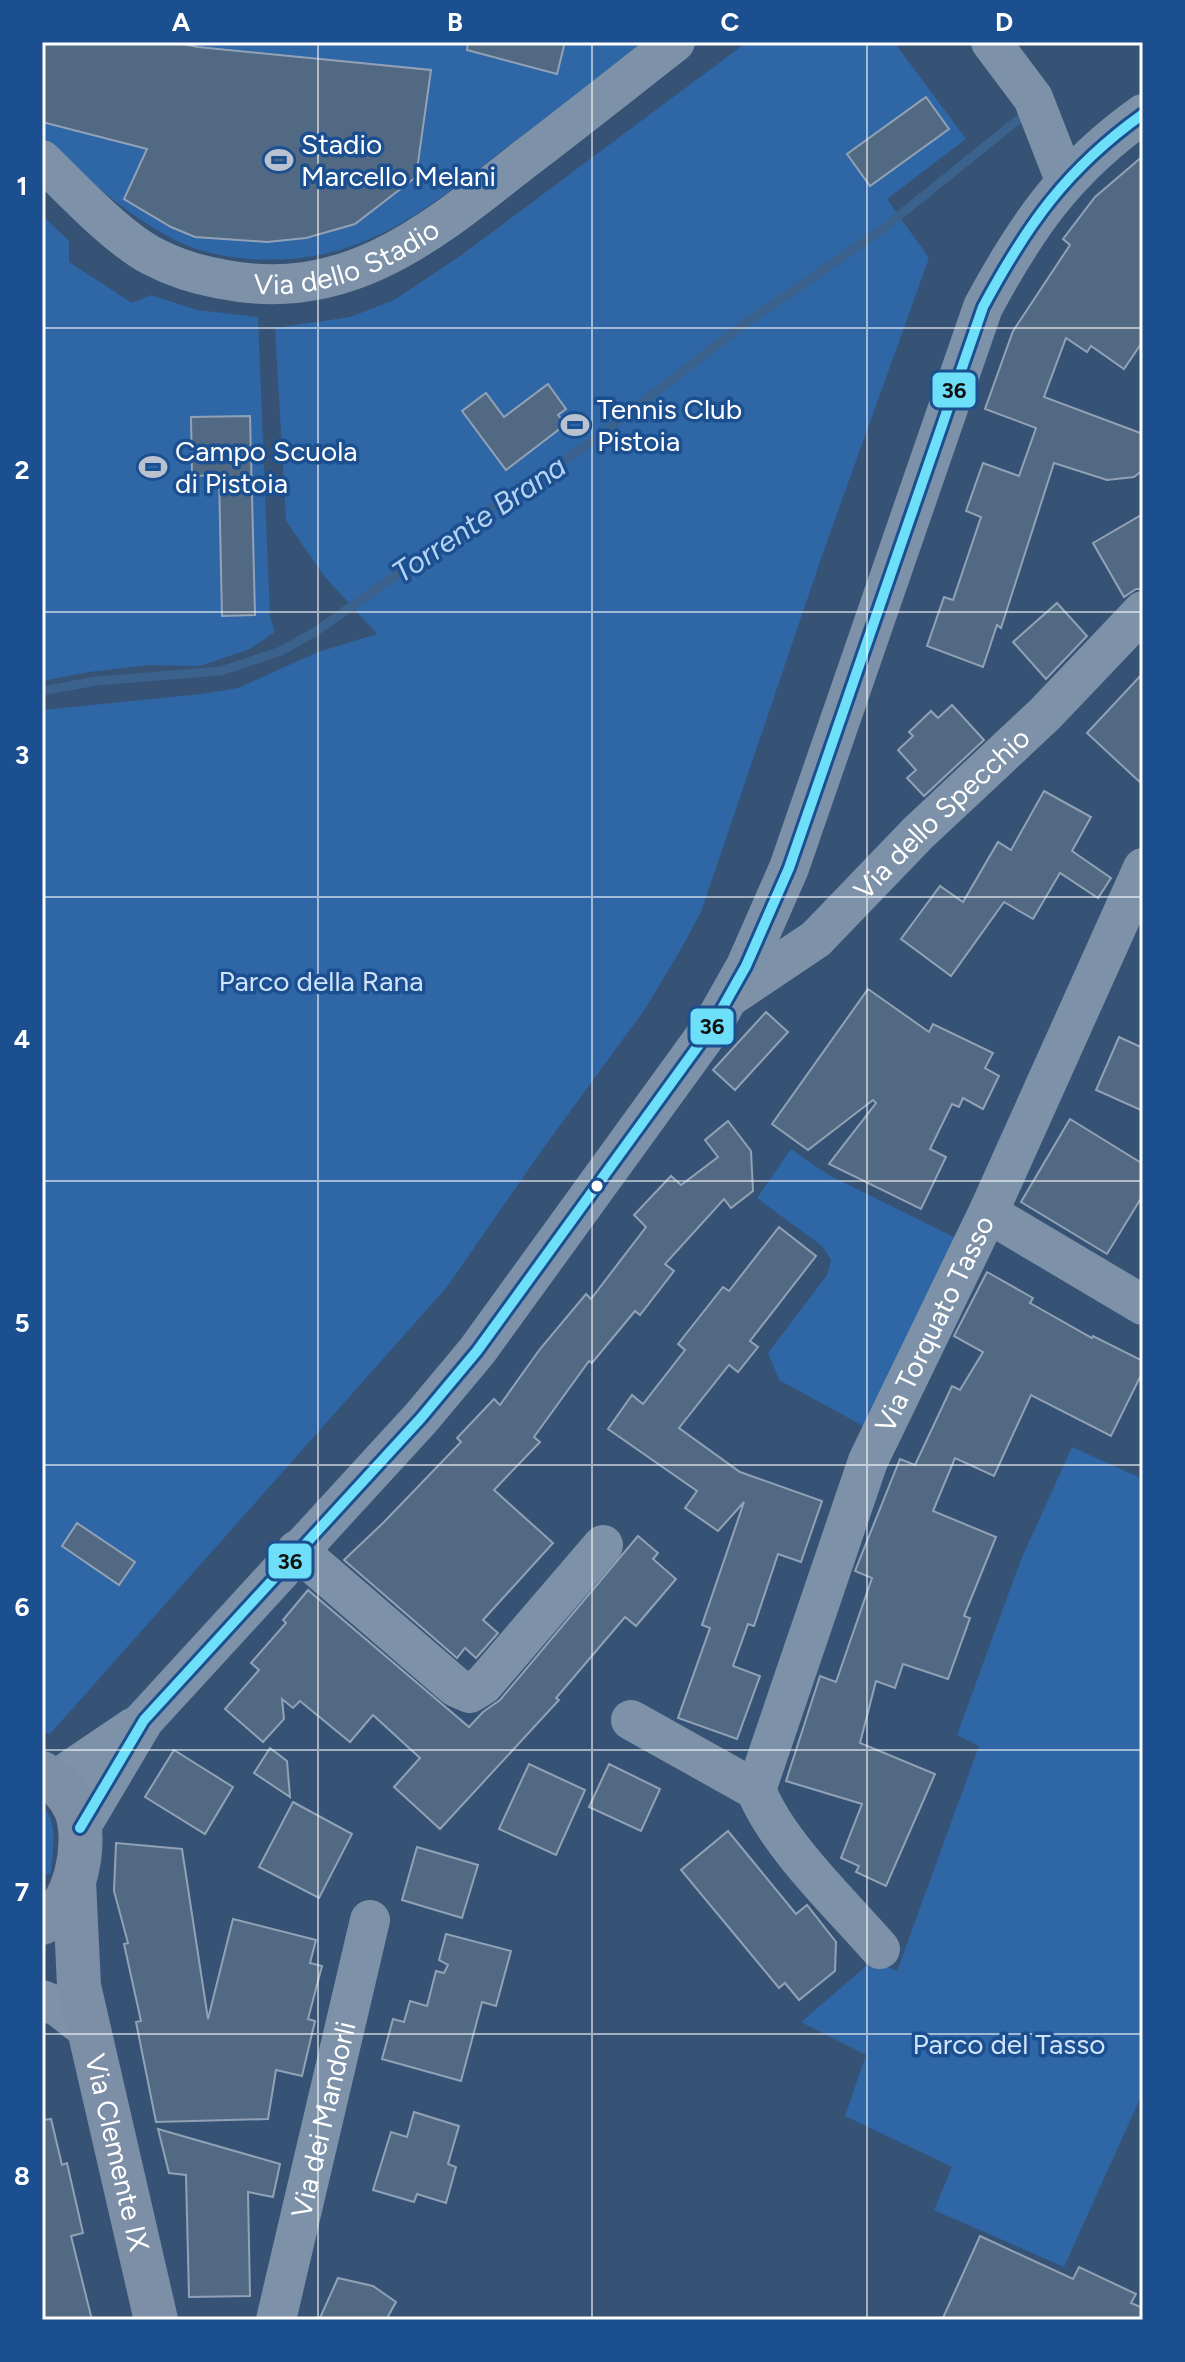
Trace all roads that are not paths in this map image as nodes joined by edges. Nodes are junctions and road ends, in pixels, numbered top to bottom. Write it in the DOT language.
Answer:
graph roads {
  1 [pos="675,42"];
  2 [pos="991,42"];
  3 [pos="1033,98"];
  4 [pos="1143,114"];
  5 [pos="1103,145"];
  6 [pos="42,160"];
  7 [pos="1065,180"];
  8 [pos="1143,611"];
  9 [pos="1143,868"];
  10 [pos="728,999"];
  11 [pos="988,1213"];
  12 [pos="1143,1305"];
  13 [pos="603,1545"];
  14 [pos="297,1550"];
  15 [pos="144,1720"];
  16 [pos="631,1720"];
  17 [pos="48,1777"];
  18 [pos="756,1790"];
  19 [pos="80,1828"];
  20 [pos="74,1881"];
  21 [pos="370,1920"];
  22 [pos="42,1923"];
  23 [pos="42,1931"];
  24 [pos="880,1949"];
  25 [pos="61,1993"];
  26 [pos="156,2320"];
  27 [pos="276,2320"];
  1 -- 6 [label="street, Via dello Stadio"];
  2 -- 3 [label="street"];
  3 -- 5 [label="street"];
  3 -- 7 [label="street"];
  4 -- 5 [label="street"];
  5 -- 7 [label="street"];
  7 -- 10 [label="street"];
  8 -- 10 [label="street, Via dello Specchio"];
  9 -- 11 [label="street, Via Torquato Tasso"];
  10 -- 14 [label="street"];
  11 -- 12 [label="street"];
  11 -- 18 [label="street, Via Torquato Tasso"];
  13 -- 14 [label="street"];
  14 -- 15 [label="street"];
  15 -- 17 [label="street"];
  15 -- 19 [label="street"];
  16 -- 18 [label="street"];
  17 -- 19 [label="main road"];
  18 -- 24 [label="street"];
  19 -- 20 [label="main road"];
  20 -- 22 [label="main road"];
  20 -- 25 [label="main road"];
  21 -- 27 [label="street, Via dei Mandorli"];
  23 -- 25 [label="main road"];
  25 -- 26 [label="main road, Via Clemente IX"];
}
